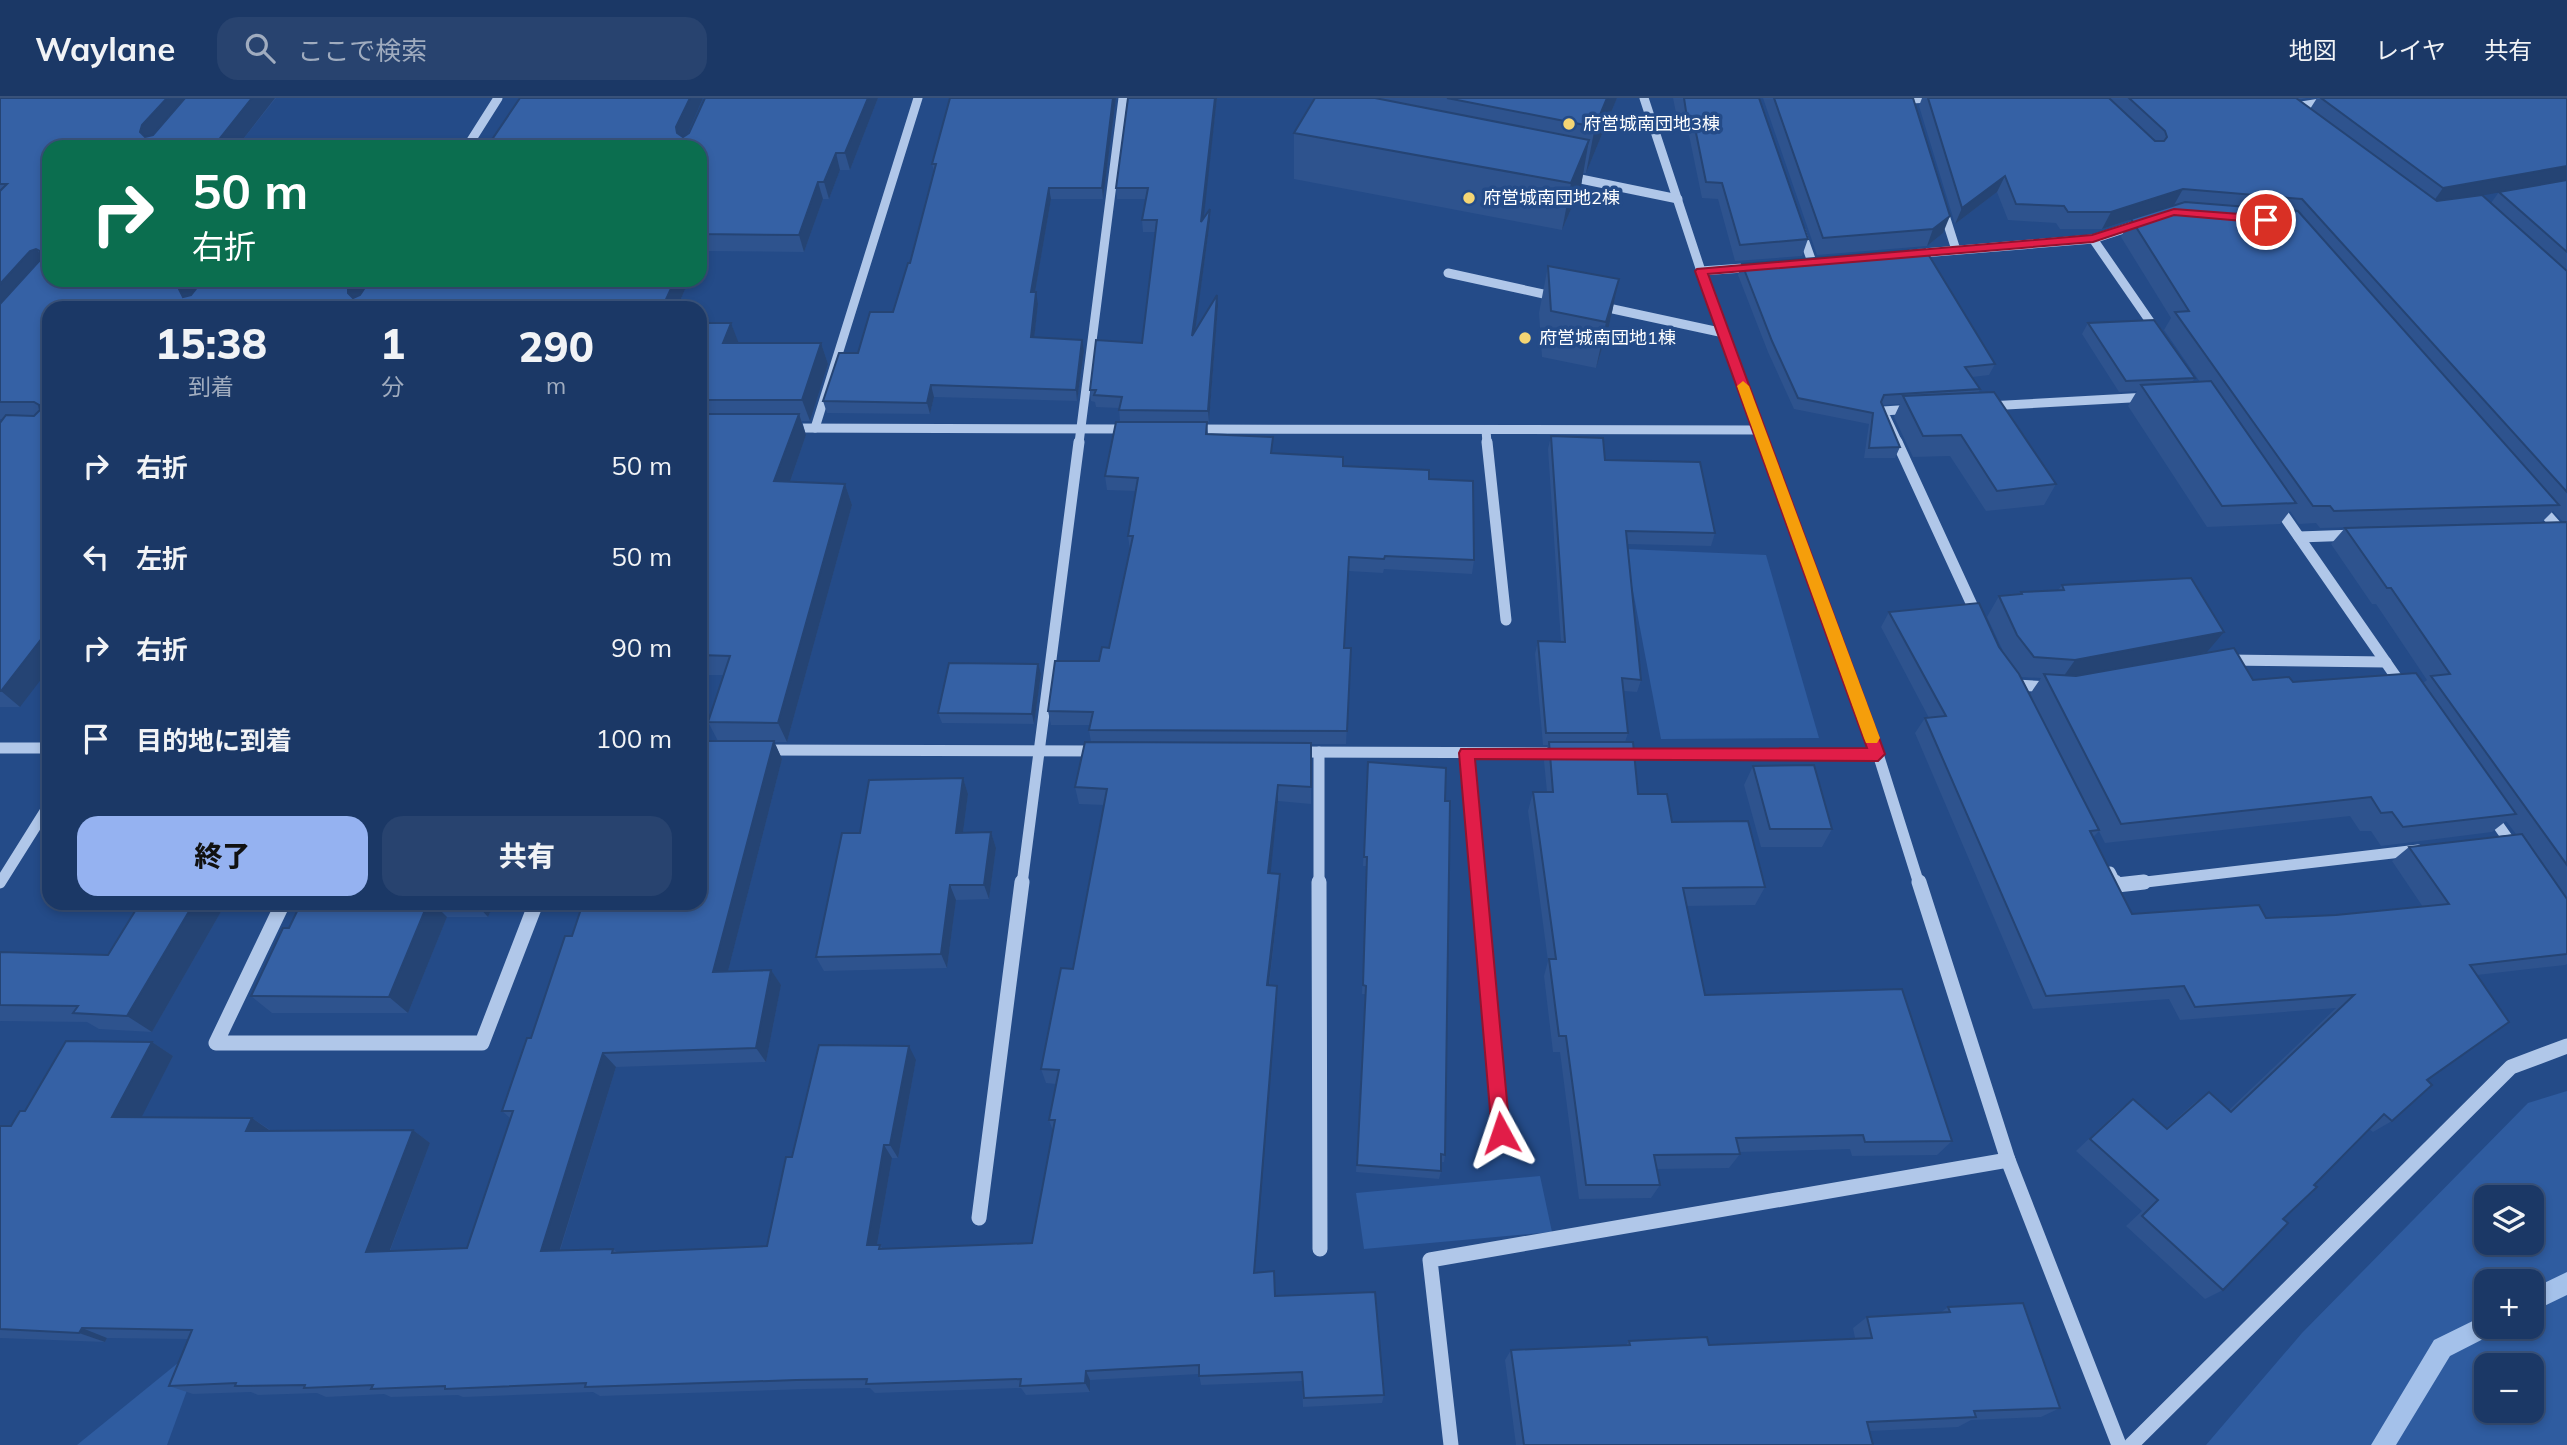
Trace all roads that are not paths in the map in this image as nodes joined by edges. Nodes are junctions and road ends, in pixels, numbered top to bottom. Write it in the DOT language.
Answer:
graph roads {
  1 [pos="498,98"];
  2 [pos="918,98"];
  3 [pos="1123,98"];
  4 [pos="1644,98"];
  5 [pos="1932,98"];
  6 [pos="2351,98"];
  7 [pos="1910,99"];
  8 [pos="2287,105"];
  9 [pos="1913,112"];
  10 [pos="2300,116"];
  11 [pos="471,140"];
  12 [pos="1555,174"];
  13 [pos="1678,199"];
  14 [pos="1940,200"];
  15 [pos="2151,220"];
  16 [pos="1799,224"];
  17 [pos="2093,239"];
  18 [pos="1956,250"];
  19 [pos="1903,254"];
  20 [pos="1825,261"];
  21 [pos="1812,262"];
  22 [pos="1798,263"];
  23 [pos="1771,265"];
  24 [pos="1701,271"];
  25 [pos="1448,273"];
  26 [pos="1566,299"];
  27 [pos="1592,304"];
  28 [pos="1724,333"];
  29 [pos="2162,339"];
  30 [pos="2159,397"];
  31 [pos="1980,406"];
  32 [pos="1924,409"];
  33 [pos="776,428"];
  34 [pos="815,428"];
  35 [pos="1080,429"];
  36 [pos="1135,429"];
  37 [pos="1175,429"];
  38 [pos="1486,430"];
  39 [pos="1759,430"];
  40 [pos="2269,493"];
  41 [pos="2533,499"];
  42 [pos="2546,530"];
  43 [pos="2563,534"];
  44 [pos="2368,535"];
  45 [pos="2299,537"];
  46 [pos="1506,621"];
  47 [pos="1985,635"];
  48 [pos="2211,660"];
  49 [pos="2386,662"];
  50 [pos="2003,668"];
  51 [pos="2061,688"];
  52 [pos="2409,695"];
  53 [pos="0,748"];
  54 [pos="42,748"];
  55 [pos="754,750"];
  56 [pos="1039,751"];
  57 [pos="1109,751"];
  58 [pos="1277,752"];
  59 [pos="1319,752"];
  60 [pos="1467,753"];
  61 [pos="1576,753"];
  62 [pos="1604,754"];
  63 [pos="1878,754"];
  64 [pos="2485,806"];
  65 [pos="42,816"];
  66 [pos="2427,849"];
  67 [pos="2104,860"];
  68 [pos="2523,861"];
  69 [pos="0,883"];
  70 [pos="280,910"];
  71 [pos="533,910"];
  72 [pos="2567,1046"];
  73 [pos="1501,1133"];
  74 [pos="2008,1160"];
  75 [pos="979,1218"];
  76 [pos="1320,1249"];
  77 [pos="1451,1445"];
  78 [pos="2119,1445"];
  79 [pos="2131,1445"];
  1 -- 11 [label="street"];
  2 -- 34 [label="street"];
  3 -- 35 [label="street"];
  4 -- 13 [label="street"];
  5 -- 7 [label="street"];
  6 -- 8 [label="street"];
  7 -- 9 [label="street"];
  8 -- 10 [label="street"];
  12 -- 13 [label="street"];
  13 -- 24 [label="street"];
  14 -- 18 [label="street"];
  15 -- 17 [label="street"];
  16 -- 21 [label="street"];
  17 -- 18 [label="street"];
  17 -- 29 [label="street"];
  18 -- 19 [label="street"];
  20 -- 21 [label="street"];
  21 -- 22 [label="street"];
  23 -- 24 [label="street"];
  24 -- 28 [label="street"];
  25 -- 26 [label="street"];
  27 -- 28 [label="street"];
  28 -- 39 [label="street"];
  30 -- 31 [label="street"];
  32 -- 47 [label="street"];
  33 -- 34 [label="street"];
  34 -- 35 [label="street"];
  35 -- 36 [label="street"];
  35 -- 56 [label="street"];
  37 -- 38 [label="street"];
  38 -- 39 [label="street"];
  38 -- 46 [label="street"];
  39 -- 63 [label="street"];
  40 -- 45 [label="street"];
  41 -- 43 [label="street"];
  42 -- 43 [label="street"];
  44 -- 45 [label="street"];
  45 -- 49 [label="street"];
  48 -- 49 [label="street"];
  49 -- 52 [label="street"];
  50 -- 51 [label="street"];
  53 -- 54 [label="street"];
  55 -- 56 [label="street"];
  56 -- 57 [label="street"];
  56 -- 75 [label="street"];
  58 -- 59 [label="street"];
  59 -- 60 [label="street"];
  59 -- 76 [label="street"];
  60 -- 61 [label="street"];
  60 -- 73 [label="street"];
  62 -- 63 [label="street"];
  63 -- 74 [label="street"];
  64 -- 68 [label="street"];
  65 -- 69 [label="street"];
  66 -- 67 [label="street"];
  70 -- 71 [label="street"];
  72 -- 79 [label="street"];
  74 -- 77 [label="street"];
  74 -- 78 [label="street"];
}
